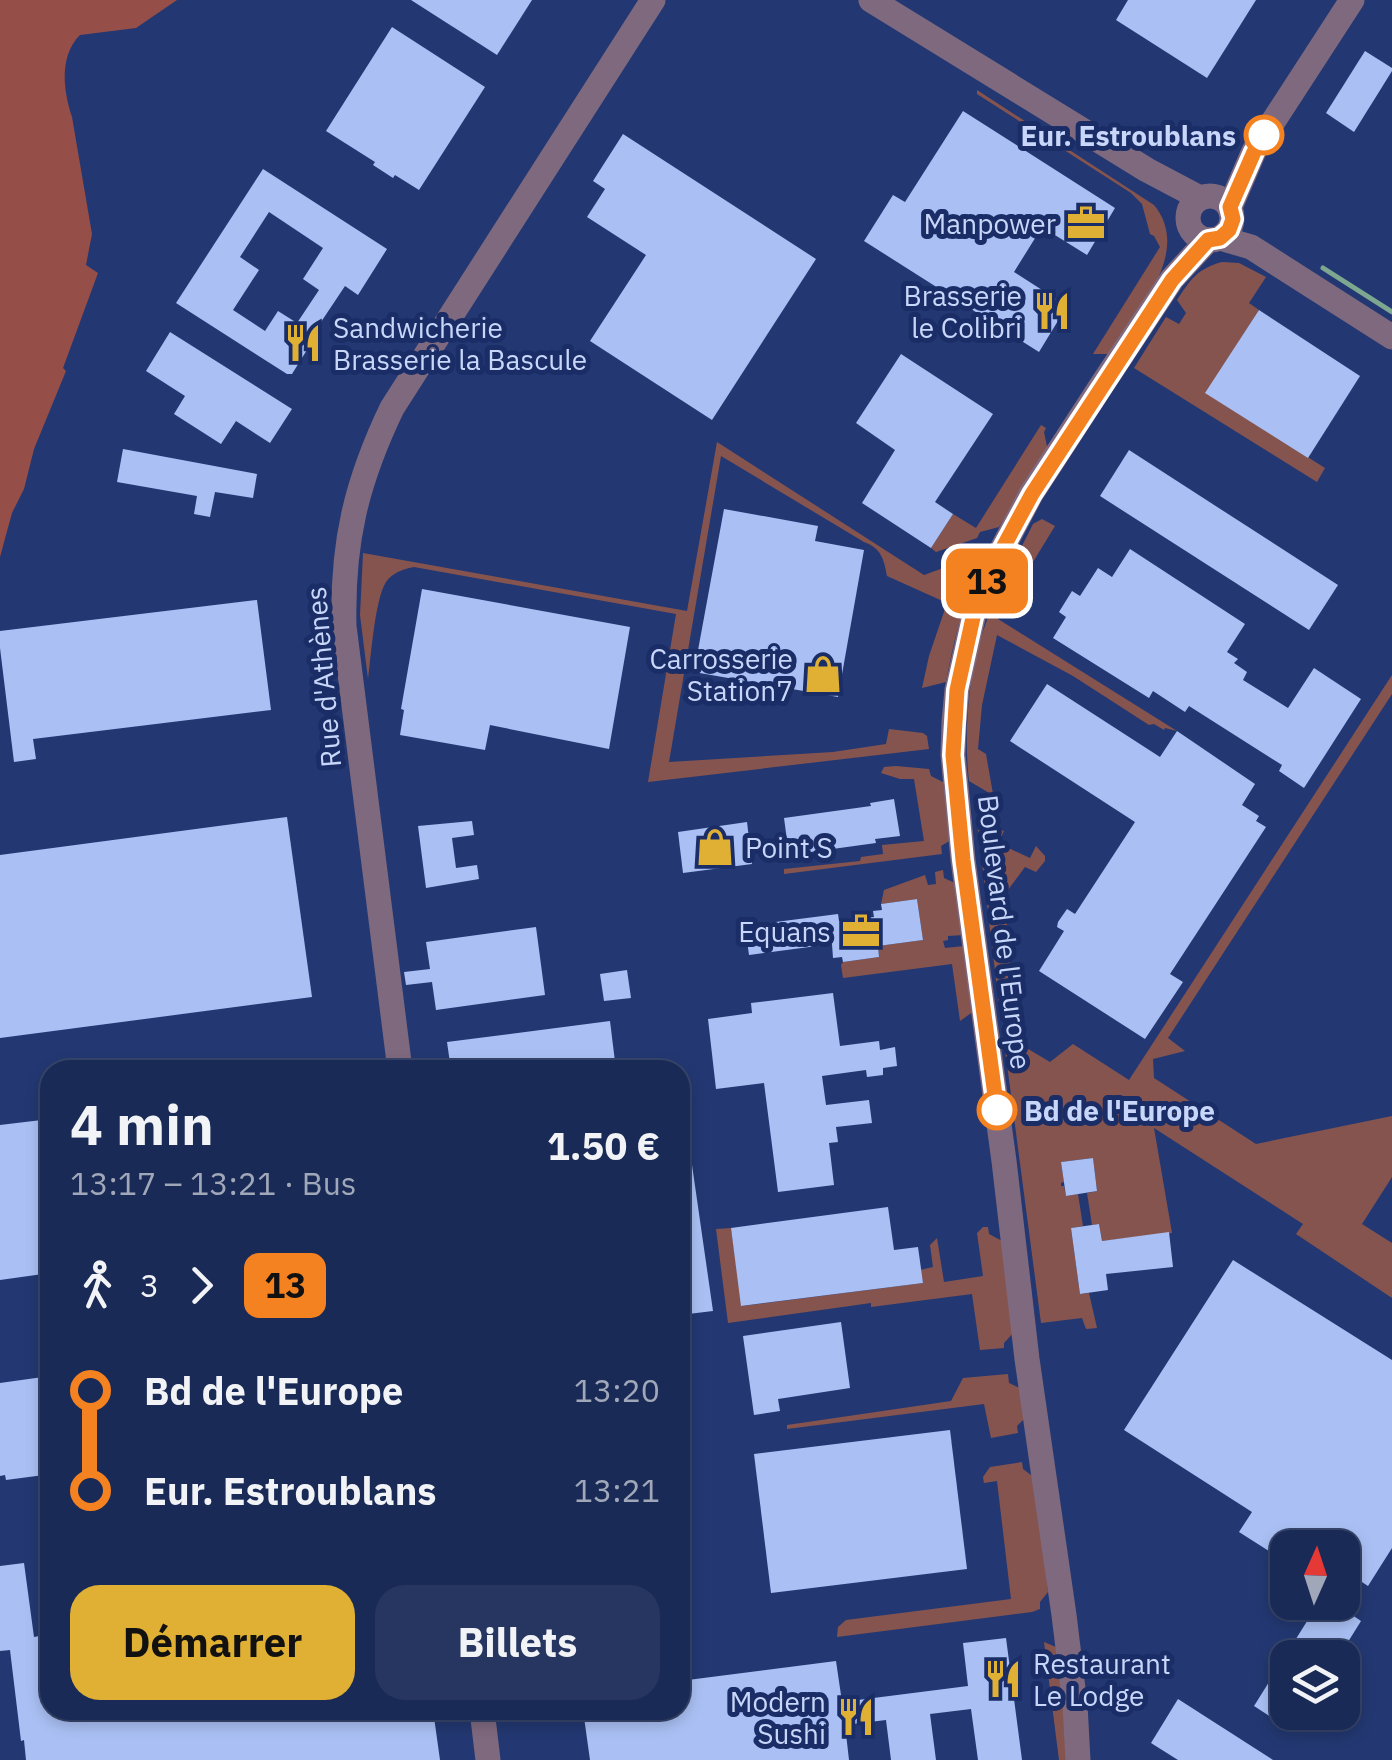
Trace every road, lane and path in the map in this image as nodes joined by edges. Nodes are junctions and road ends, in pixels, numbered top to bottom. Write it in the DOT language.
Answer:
graph roads {
  1 [pos="652,0"];
  2 [pos="872,0"];
  3 [pos="1352,0"];
  4 [pos="1210,218"];
  5 [pos="1392,337"];
  6 [pos="399,1060"];
  7 [pos="1075,1705"];
  8 [pos="483,1720"];
  9 [pos="488,1760"];
  10 [pos="1078,1760"];
  11 [pos="1087,1760"];
  1 -- 6 [label="street, Rue d'Athènes"];
  2 -- 4 [label="street"];
  3 -- 4 [label="street, Boulevard de l'Europe"];
  4 -- 5 [label="street"];
  4 -- 7 [label="street, Boulevard de l'Europe"];
  7 -- 10 [label="street, Boulevard de l'Europe"];
  7 -- 11 [label="street, Boulevard de l'Europe"];
  8 -- 9 [label="street"];
}
